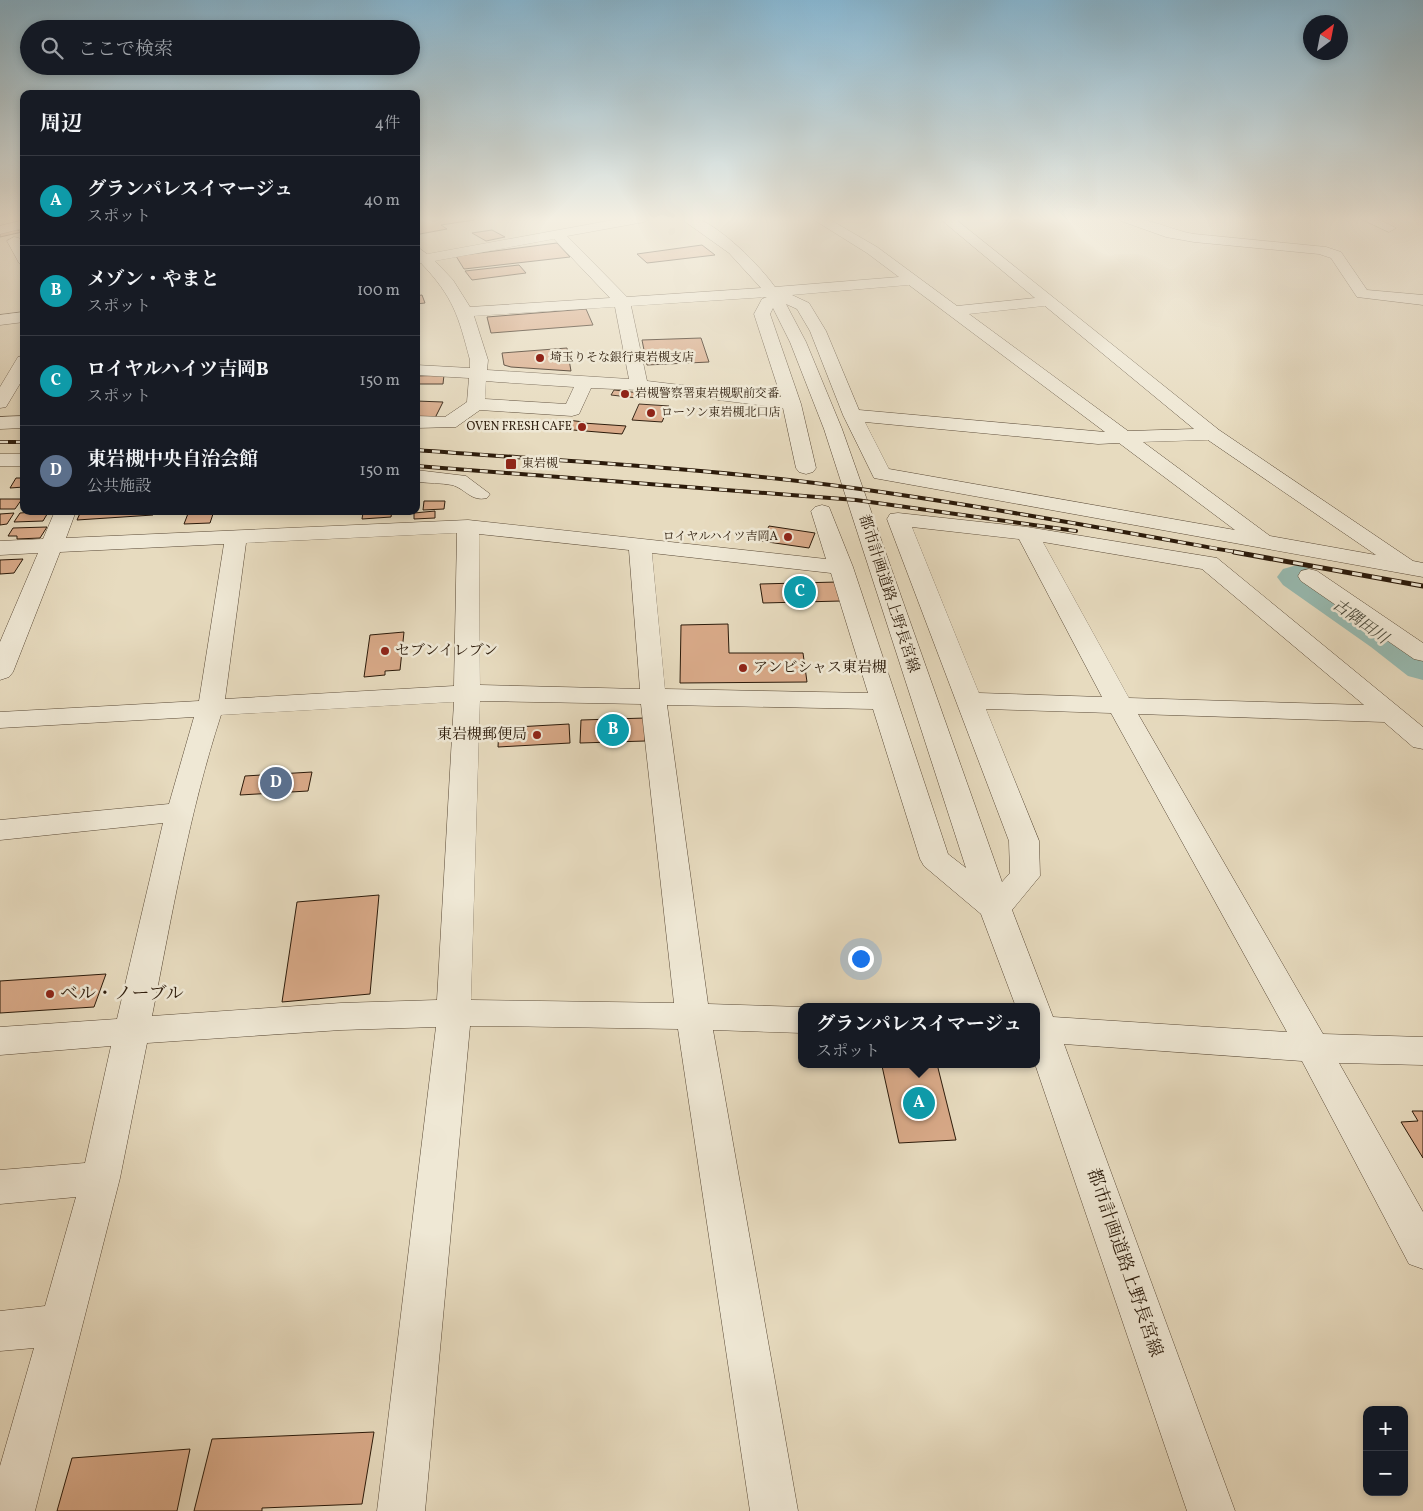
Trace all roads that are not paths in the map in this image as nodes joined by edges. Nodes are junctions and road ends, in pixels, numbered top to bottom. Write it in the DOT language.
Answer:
graph roads {
  1 [pos="451,289"];
  2 [pos="610,289"];
  3 [pos="768,289"];
  4 [pos="833,289"];
  5 [pos="924,289"];
  6 [pos="1035,289"];
  7 [pos="1358,289"];
  8 [pos="773,295"];
  9 [pos="1423,300"];
  10 [pos="622,301"];
  11 [pos="1051,301"];
  12 [pos="954,311"];
  13 [pos="465,312"];
  14 [pos="20,318"];
  15 [pos="0,320"];
  16 [pos="20,368"];
  17 [pos="420,370"];
  18 [pos="478,374"];
  19 [pos="585,382"];
  20 [pos="639,385"];
  21 [pos="0,403"];
  22 [pos="476,404"];
  23 [pos="792,404"];
  24 [pos="852,415"];
  25 [pos="20,422"];
  26 [pos="420,422"];
  27 [pos="0,423"];
  28 [pos="1212,434"];
  29 [pos="1126,439"];
  30 [pos="0,460"];
  31 [pos="20,460"];
  32 [pos="806,468"];
  33 [pos="420,476"];
  34 [pos="480,494"];
  35 [pos="822,511"];
  36 [pos="64,515"];
  37 [pos="468,526"];
  38 [pos="1027,533"];
  39 [pos="236,536"];
  40 [pos="1268,544"];
  41 [pos="640,545"];
  42 [pos="50,546"];
  43 [pos="0,548"];
  44 [pos="842,567"];
  45 [pos="1416,569"];
  46 [pos="1309,576"];
  47 [pos="1423,654"];
  48 [pos="0,672"];
  49 [pos="467,693"];
  50 [pos="653,695"];
  51 [pos="885,700"];
  52 [pos="969,702"];
  53 [pos="1119,704"];
  54 [pos="211,707"];
  55 [pos="1391,714"];
  56 [pos="0,720"];
  57 [pos="1423,741"];
  58 [pos="182,812"];
  59 [pos="0,830"];
  60 [pos="994,908"];
  61 [pos="1030,1003"];
  62 [pos="454,1013"];
  63 [pos="693,1016"];
  64 [pos="798,1020"];
  65 [pos="1040,1020"];
  66 [pos="1040,1028"];
  67 [pos="131,1032"];
  68 [pos="0,1041"];
  69 [pos="1313,1048"];
  70 [pos="1423,1051"];
  71 [pos="101,1178"];
  72 [pos="0,1187"];
  73 [pos="1423,1251"];
  74 [pos="60,1325"];
  75 [pos="0,1331"];
  76 [pos="12,1511"];
  77 [pos="402,1511"];
  78 [pos="774,1511"];
  79 [pos="1211,1511"];
  1 -- 13 [label="street"];
  2 -- 10 [label="street"];
  3 -- 8 [label="street, 都市計画道路上野長宮線"];
  4 -- 8 [label="street"];
  5 -- 12 [label="street"];
  6 -- 11 [label="street"];
  7 -- 9 [label="street"];
  8 -- 10 [label="street"];
  8 -- 23 [label="street"];
  8 -- 24 [label="street"];
  8 -- 60 [label="street, 都市計画道路上野長宮線"];
  10 -- 13 [label="street"];
  10 -- 20 [label="street"];
  11 -- 12 [label="street"];
  11 -- 28 [label="street"];
  12 -- 29 [label="street"];
  13 -- 18 [label="street"];
  14 -- 15 [label="street"];
  16 -- 21 [label="street"];
  17 -- 18 [label="street"];
  18 -- 19 [label="street"];
  18 -- 22 [label="street"];
  19 -- 20 [label="street"];
  19 -- 22 [label="street"];
  20 -- 23 [label="street"];
  22 -- 26 [label="street"];
  23 -- 32 [label="street"];
  24 -- 29 [label="street"];
  24 -- 40 [label="street"];
  25 -- 27 [label="street"];
  28 -- 29 [label="street"];
  28 -- 45 [label="street"];
  29 -- 40 [label="street"];
  30 -- 31 [label="street"];
  33 -- 34 [label="street"];
  35 -- 44 [label="street"];
  36 -- 42 [label="street"];
  37 -- 39 [label="street"];
  37 -- 41 [label="street"];
  37 -- 49 [label="street"];
  38 -- 52 [label="street"];
  38 -- 53 [label="street"];
  38 -- 55 [label="street"];
  39 -- 42 [label="street"];
  39 -- 54 [label="street"];
  40 -- 45 [label="street"];
  41 -- 44 [label="street"];
  41 -- 50 [label="street"];
  42 -- 43 [label="street"];
  42 -- 48 [label="street"];
  44 -- 51 [label="street"];
  46 -- 47 [label="street"];
  49 -- 50 [label="street"];
  49 -- 54 [label="street"];
  49 -- 62 [label="street"];
  50 -- 51 [label="street"];
  50 -- 63 [label="street"];
  51 -- 60 [label="street"];
  52 -- 53 [label="street"];
  52 -- 60 [label="street"];
  53 -- 55 [label="street"];
  53 -- 69 [label="street"];
  54 -- 56 [label="street"];
  54 -- 58 [label="street"];
  55 -- 57 [label="street"];
  58 -- 59 [label="street"];
  58 -- 67 [label="street"];
  60 -- 61 [label="street, 都市計画道路上野長宮線"];
  62 -- 63 [label="street"];
  62 -- 67 [label="street"];
  62 -- 77 [label="street"];
  63 -- 64 [label="street"];
  63 -- 78 [label="street"];
  65 -- 69 [label="street"];
  66 -- 79 [label="street, 都市計画道路上野長宮線"];
  67 -- 68 [label="street"];
  67 -- 71 [label="street"];
  69 -- 70 [label="street"];
  69 -- 73 [label="street"];
  71 -- 72 [label="street"];
  71 -- 74 [label="street"];
  74 -- 75 [label="street"];
  74 -- 76 [label="street"];
}
